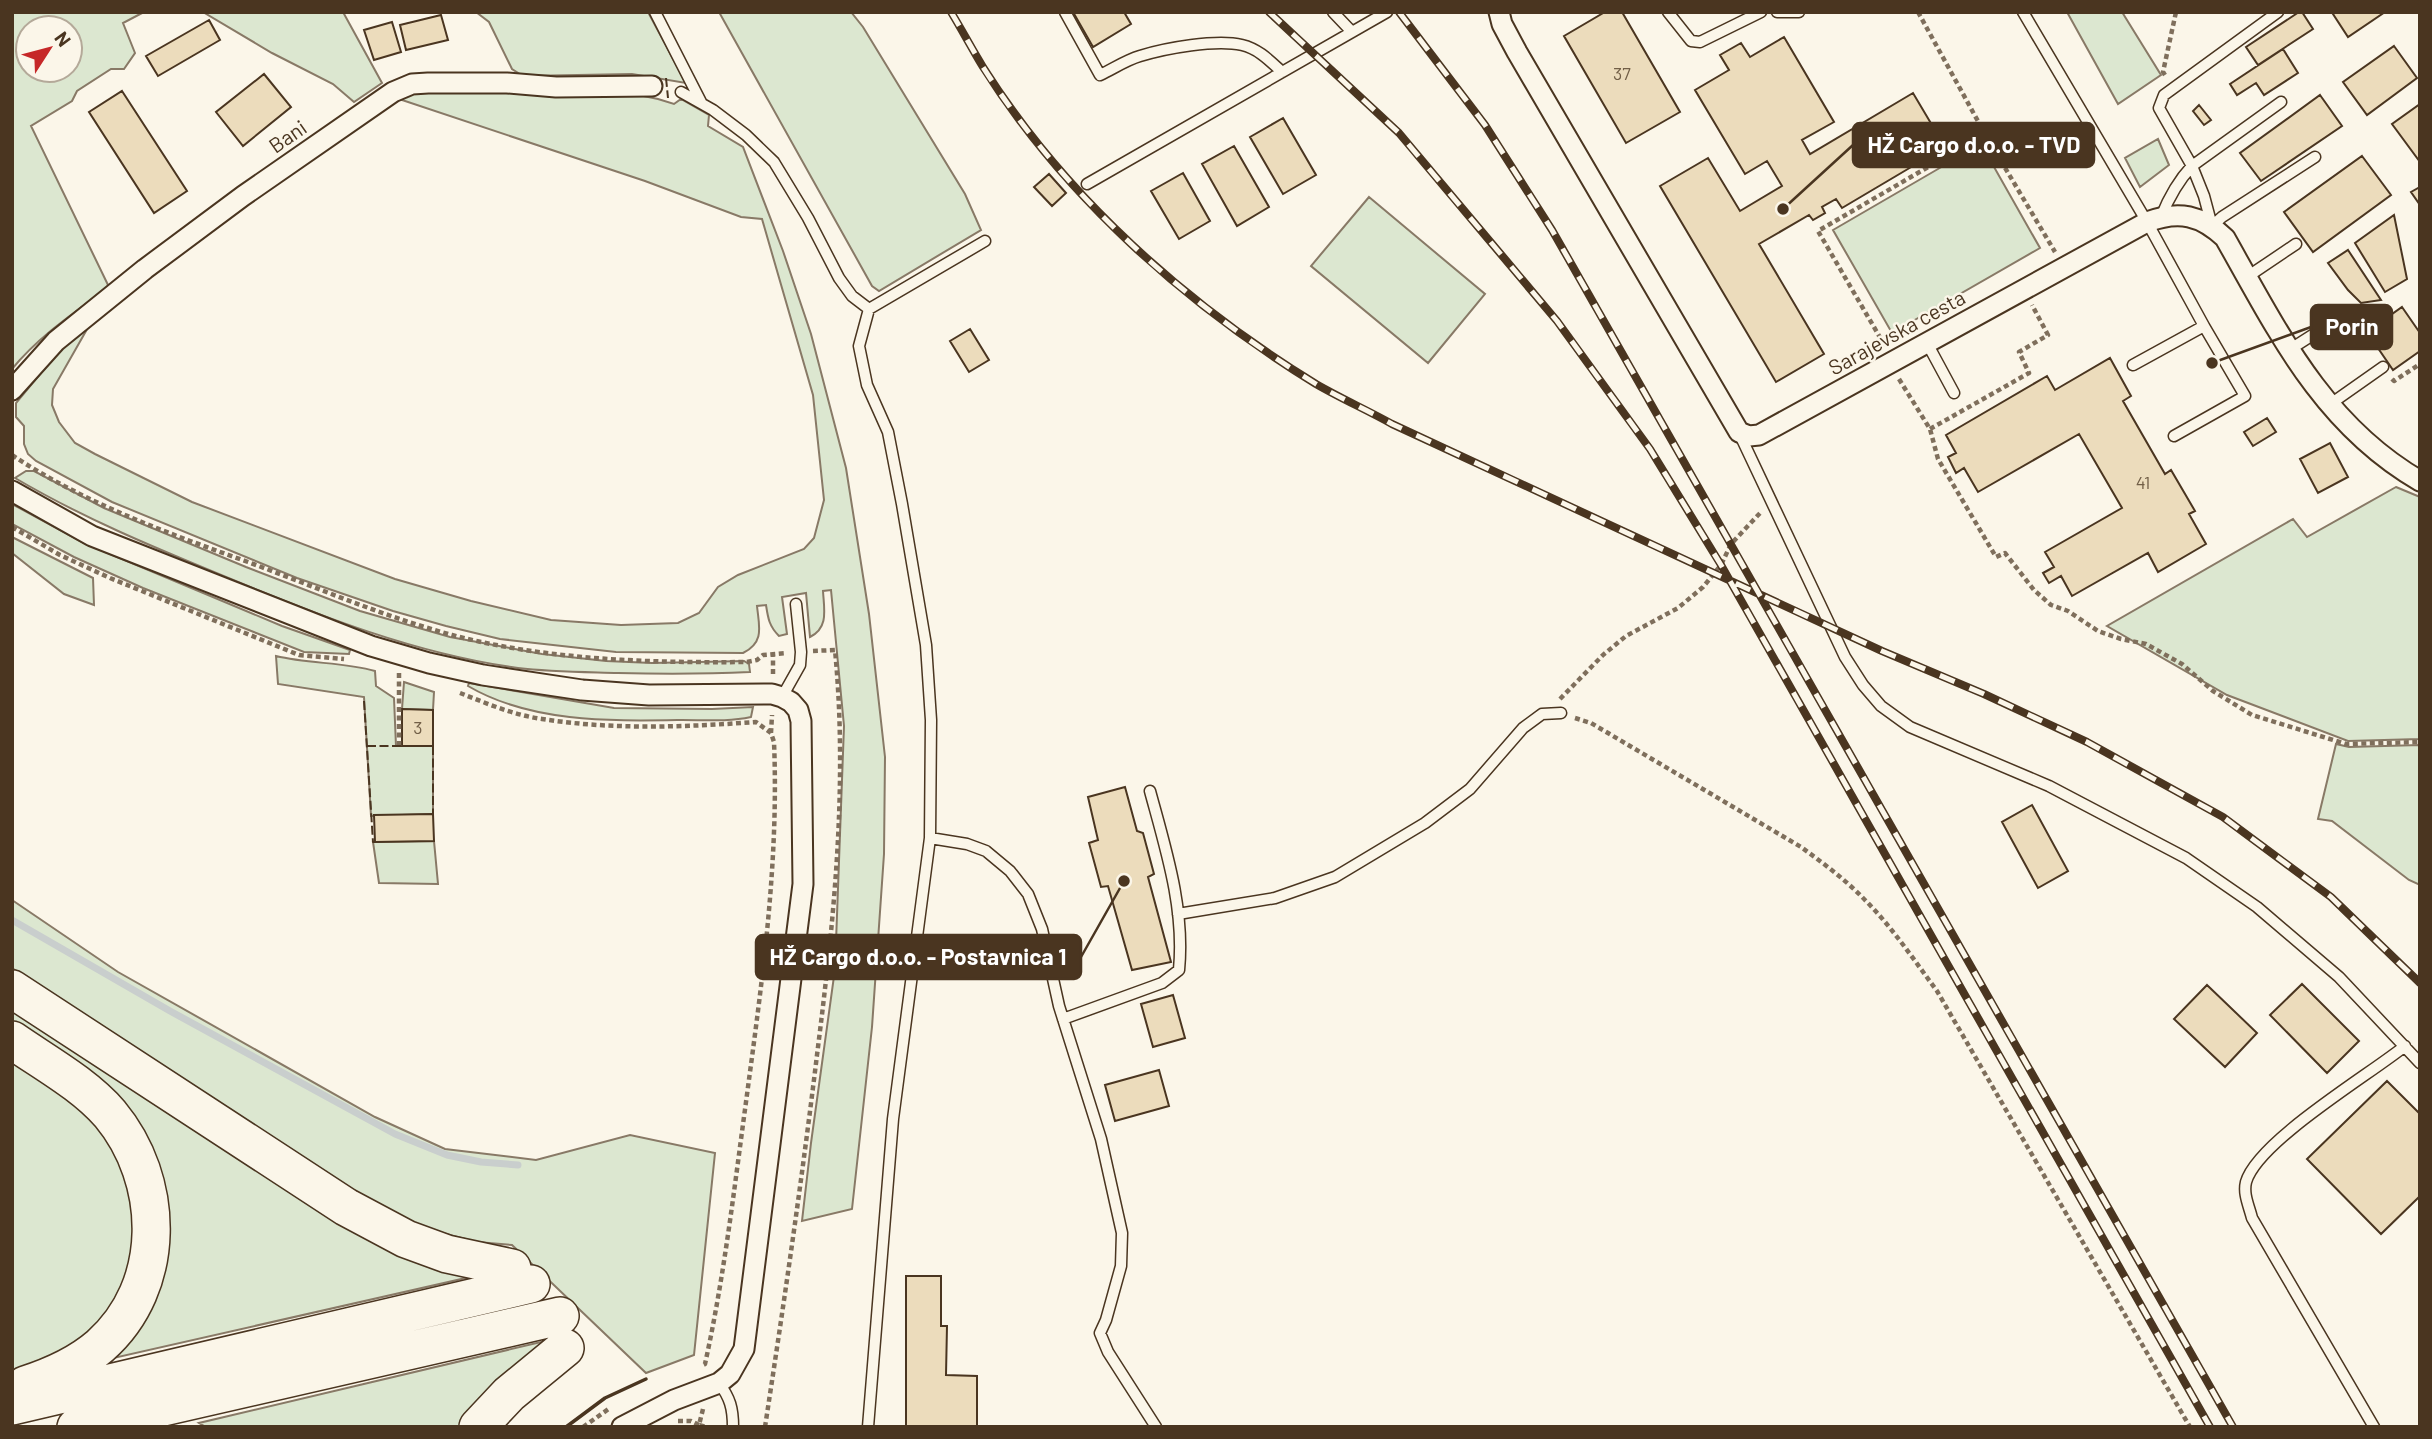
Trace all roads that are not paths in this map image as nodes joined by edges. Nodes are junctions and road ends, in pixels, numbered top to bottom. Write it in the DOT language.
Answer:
graph roads {
  1 [pos="655,12"];
  2 [pos="1065,12"];
  3 [pos="1333,12"];
  4 [pos="1387,12"];
  5 [pos="1499,12"];
  6 [pos="1668,12"];
  7 [pos="1761,12"];
  8 [pos="1777,12"];
  9 [pos="1799,12"];
  10 [pos="2023,12"];
  11 [pos="2278,12"];
  12 [pos="1352,32"];
  13 [pos="1282,72"];
  14 [pos="652,86"];
  15 [pos="681,92"];
  16 [pos="701,102"];
  17 [pos="2281,102"];
  18 [pos="2315,157"];
  19 [pos="2192,166"];
  20 [pos="1087,184"];
  21 [pos="2154,220"];
  22 [pos="2212,226"];
  23 [pos="985,241"];
  24 [pos="2297,244"];
  25 [pos="2247,276"];
  26 [pos="869,309"];
  27 [pos="2344,315"];
  28 [pos="2204,326"];
  29 [pos="1927,343"];
  30 [pos="2289,350"];
  31 [pos="2133,365"];
  32 [pos="2383,367"];
  33 [pos="12,390"];
  34 [pos="1954,393"];
  35 [pos="2328,405"];
  36 [pos="1739,432"];
  37 [pos="2174,436"];
  38 [pos="2420,481"];
  39 [pos="12,491"];
  40 [pos="796,604"];
  41 [pos="782,696"];
  42 [pos="1561,713"];
  43 [pos="1150,792"];
  44 [pos="930,838"];
  45 [pos="1178,914"];
  46 [pos="12,989"];
  47 [pos="1063,1019"];
  48 [pos="12,1040"];
  49 [pos="2405,1046"];
  50 [pos="2420,1063"];
  51 [pos="719,1383"];
  52 [pos="12,1388"];
  53 [pos="12,1406"];
  54 [pos="76,1427"];
  55 [pos="478,1427"];
  56 [pos="622,1427"];
  57 [pos="733,1427"];
  58 [pos="868,1427"];
  59 [pos="1156,1427"];
  60 [pos="2374,1427"];
  1 -- 16 [label="lane"];
  2 -- 13 [label="lane"];
  3 -- 12 [label="lane"];
  4 -- 12 [label="lane"];
  5 -- 36 [label="street"];
  6 -- 7 [label="lane"];
  8 -- 9 [label="lane"];
  10 -- 21 [label="lane"];
  11 -- 19 [label="lane"];
  12 -- 13 [label="lane"];
  13 -- 20 [label="lane"];
  14 -- 33 [label="street, Bani"];
  15 -- 16 [label="lane"];
  16 -- 26 [label="lane"];
  17 -- 19 [label="lane"];
  18 -- 22 [label="lane"];
  19 -- 21 [label="lane"];
  19 -- 22 [label="lane"];
  21 -- 22 [label="street"];
  21 -- 28 [label="lane"];
  21 -- 29 [label="street, Sarajevska cesta"];
  22 -- 25 [label="street"];
  23 -- 26 [label="lane"];
  24 -- 25 [label="lane"];
  25 -- 30 [label="street"];
  26 -- 44 [label="lane"];
  27 -- 30 [label="lane"];
  28 -- 31 [label="lane"];
  28 -- 37 [label="lane"];
  29 -- 34 [label="lane"];
  29 -- 36 [label="street, Sarajevska cesta"];
  30 -- 35 [label="street"];
  32 -- 35 [label="lane"];
  35 -- 38 [label="street"];
  36 -- 49 [label="lane"];
  39 -- 41 [label="street"];
  40 -- 41 [label="lane"];
  41 -- 51 [label="street"];
  42 -- 45 [label="lane"];
  43 -- 45 [label="lane"];
  44 -- 47 [label="lane"];
  44 -- 58 [label="lane"];
  45 -- 47 [label="lane"];
  46 -- 53 [label="highway"];
  47 -- 59 [label="lane"];
  48 -- 52 [label="highway"];
  49 -- 50 [label="lane"];
  49 -- 60 [label="lane"];
  51 -- 56 [label="street"];
  51 -- 57 [label="lane"];
  54 -- 55 [label="highway"];
}
